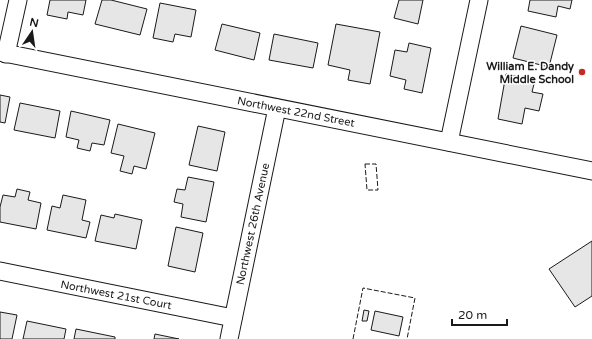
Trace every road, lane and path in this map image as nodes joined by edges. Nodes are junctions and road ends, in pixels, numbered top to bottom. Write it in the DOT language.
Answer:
graph roads {
  1 [pos="18,0"];
  2 [pos="479,0"];
  3 [pos="3,53"];
  4 [pos="277,108"];
  5 [pos="449,142"];
  6 [pos="592,171"];
  7 [pos="0,271"];
  8 [pos="233,318"];
  9 [pos="228,339"];
  1 -- 3 [label="street"];
  2 -- 5 [label="street"];
  3 -- 4 [label="street, Northwest 22nd Street"];
  4 -- 5 [label="street, Northwest 22nd Street"];
  4 -- 8 [label="street, Northwest 26th Avenue"];
  5 -- 6 [label="street, Northwest 22nd Street"];
  7 -- 8 [label="street, Northwest 21st Court"];
  8 -- 9 [label="street, Northwest 26th Avenue"];
}
